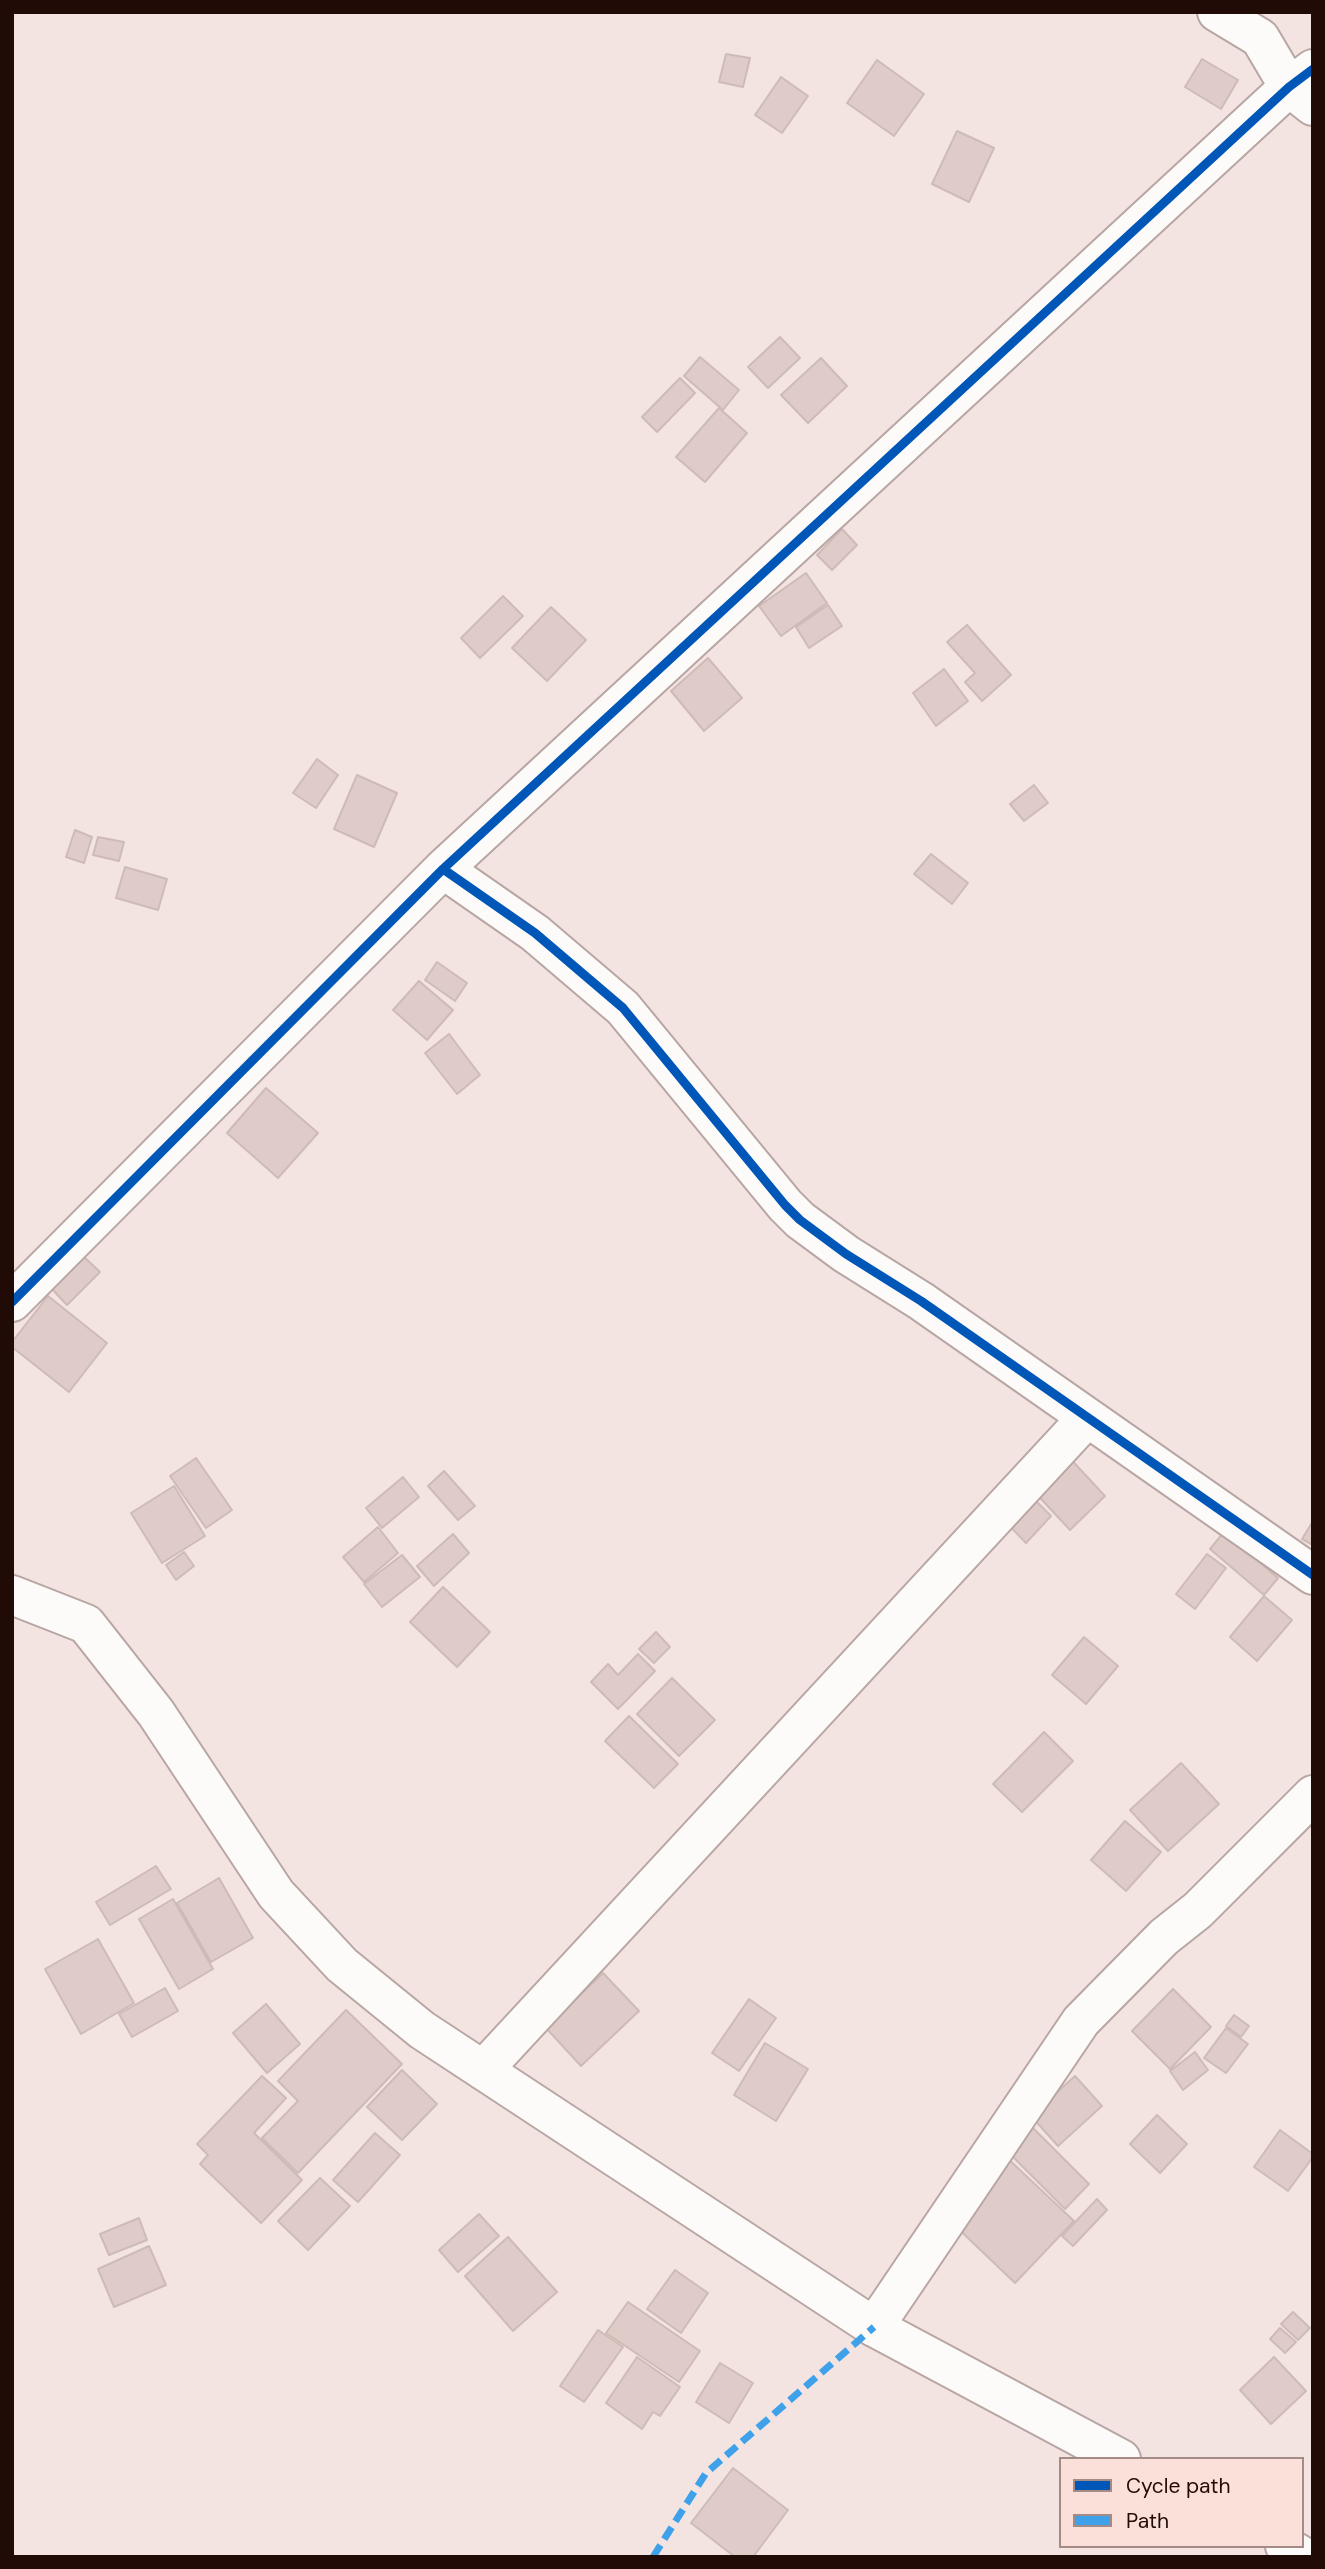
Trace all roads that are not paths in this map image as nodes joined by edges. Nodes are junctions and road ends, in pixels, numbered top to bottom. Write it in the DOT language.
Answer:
graph roads {
  1 [pos="1217,12"];
  2 [pos="1305,88"];
  3 [pos="443,869"];
  4 [pos="12,1302"];
  5 [pos="1086,1419"];
  6 [pos="1313,1576"];
  7 [pos="12,1595"];
  8 [pos="1313,1795"];
  9 [pos="483,2070"];
  10 [pos="874,2327"];
  11 [pos="1117,2457"];
  12 [pos="1288,2548"];
  13 [pos="1304,2557"];
  1 -- 2 [label="street"];
  2 -- 3 [label="street"];
  3 -- 4 [label="street"];
  3 -- 5 [label="street"];
  5 -- 6 [label="street"];
  5 -- 9 [label="street"];
  7 -- 9 [label="street"];
  8 -- 10 [label="street"];
  9 -- 10 [label="street"];
  10 -- 11 [label="street"];
  12 -- 13 [label="street"];
}
